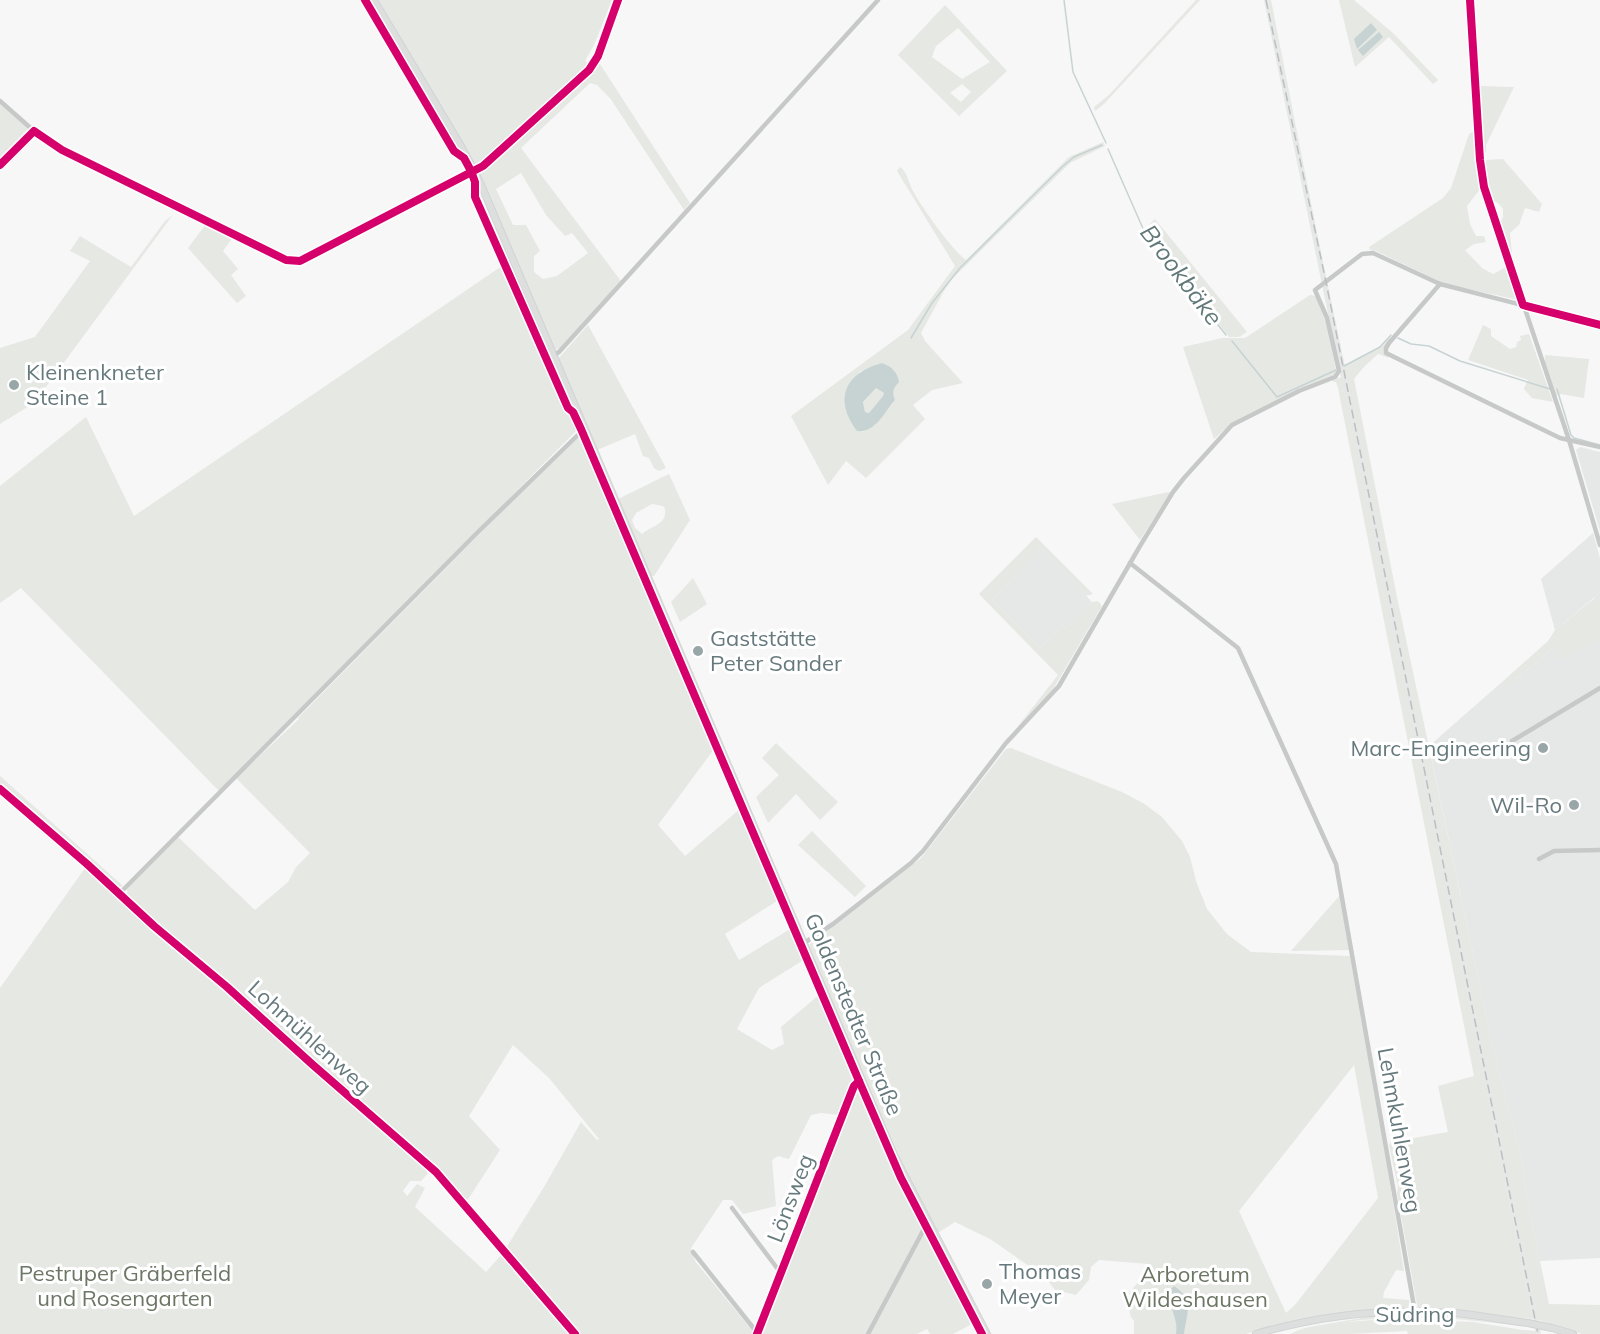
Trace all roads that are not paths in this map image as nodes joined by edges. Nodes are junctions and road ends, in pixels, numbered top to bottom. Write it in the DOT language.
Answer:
graph roads {
  1 [pos="374,0"];
  2 [pos="618,0"];
  3 [pos="878,0"];
  4 [pos="1470,0"];
  5 [pos="0,101"];
  6 [pos="34,131"];
  7 [pos="0,165"];
  8 [pos="474,170"];
  9 [pos="1440,285"];
  10 [pos="1523,305"];
  11 [pos="1600,325"];
  12 [pos="554,355"];
  13 [pos="585,428"];
  14 [pos="1569,440"];
  15 [pos="1600,447"];
  16 [pos="1600,545"];
  17 [pos="1130,563"];
  18 [pos="1600,688"];
  19 [pos="1512,741"];
  20 [pos="0,789"];
  21 [pos="1600,850"];
  22 [pos="1539,859"];
  23 [pos="119,894"];
  24 [pos="804,943"];
  25 [pos="862,1079"];
  26 [pos="732,1208"];
  27 [pos="929,1226"];
  28 [pos="693,1252"];
  29 [pos="781,1270"];
  30 [pos="1415,1312"];
  31 [pos="1280,1331"];
  32 [pos="758,1332"];
  33 [pos="575,1334"];
  34 [pos="868,1334"];
  35 [pos="987,1334"];
  36 [pos="1256,1334"];
  37 [pos="1573,1334"];
  1 -- 8 [label="main road, Goldenstedter Straße"];
  2 -- 8 [label="street"];
  3 -- 12 [label="street"];
  4 -- 10 [label="street"];
  5 -- 6 [label="street"];
  6 -- 7 [label="street"];
  6 -- 8 [label="street"];
  8 -- 12 [label="main road, Goldenstedter Straße"];
  9 -- 10 [label="street"];
  9 -- 14 [label="street"];
  9 -- 17 [label="street"];
  10 -- 11 [label="street"];
  10 -- 14 [label="street"];
  12 -- 13 [label="main road, Goldenstedter Straße"];
  13 -- 23 [label="street"];
  13 -- 24 [label="main road, Goldenstedter Straße"];
  14 -- 15 [label="street"];
  14 -- 16 [label="street"];
  17 -- 24 [label="street"];
  17 -- 30 [label="street, Lehmkuhlenweg"];
  18 -- 19 [label="street"];
  20 -- 23 [label="street, Lohmühlenweg"];
  21 -- 22 [label="street"];
  23 -- 33 [label="street, Lohmühlenweg"];
  24 -- 25 [label="main road, Goldenstedter Straße"];
  25 -- 27 [label="main road, Goldenstedter Straße"];
  25 -- 29 [label="street, Lönsweg"];
  26 -- 29 [label="street"];
  27 -- 34 [label="street"];
  27 -- 35 [label="main road, Goldenstedter Straße"];
  28 -- 32 [label="street"];
  29 -- 32 [label="street, Lönsweg"];
  30 -- 31 [label="main road, Südring"];
  30 -- 37 [label="main road, Südring, bridge"];
  31 -- 36 [label="main road, Südring"];
}
